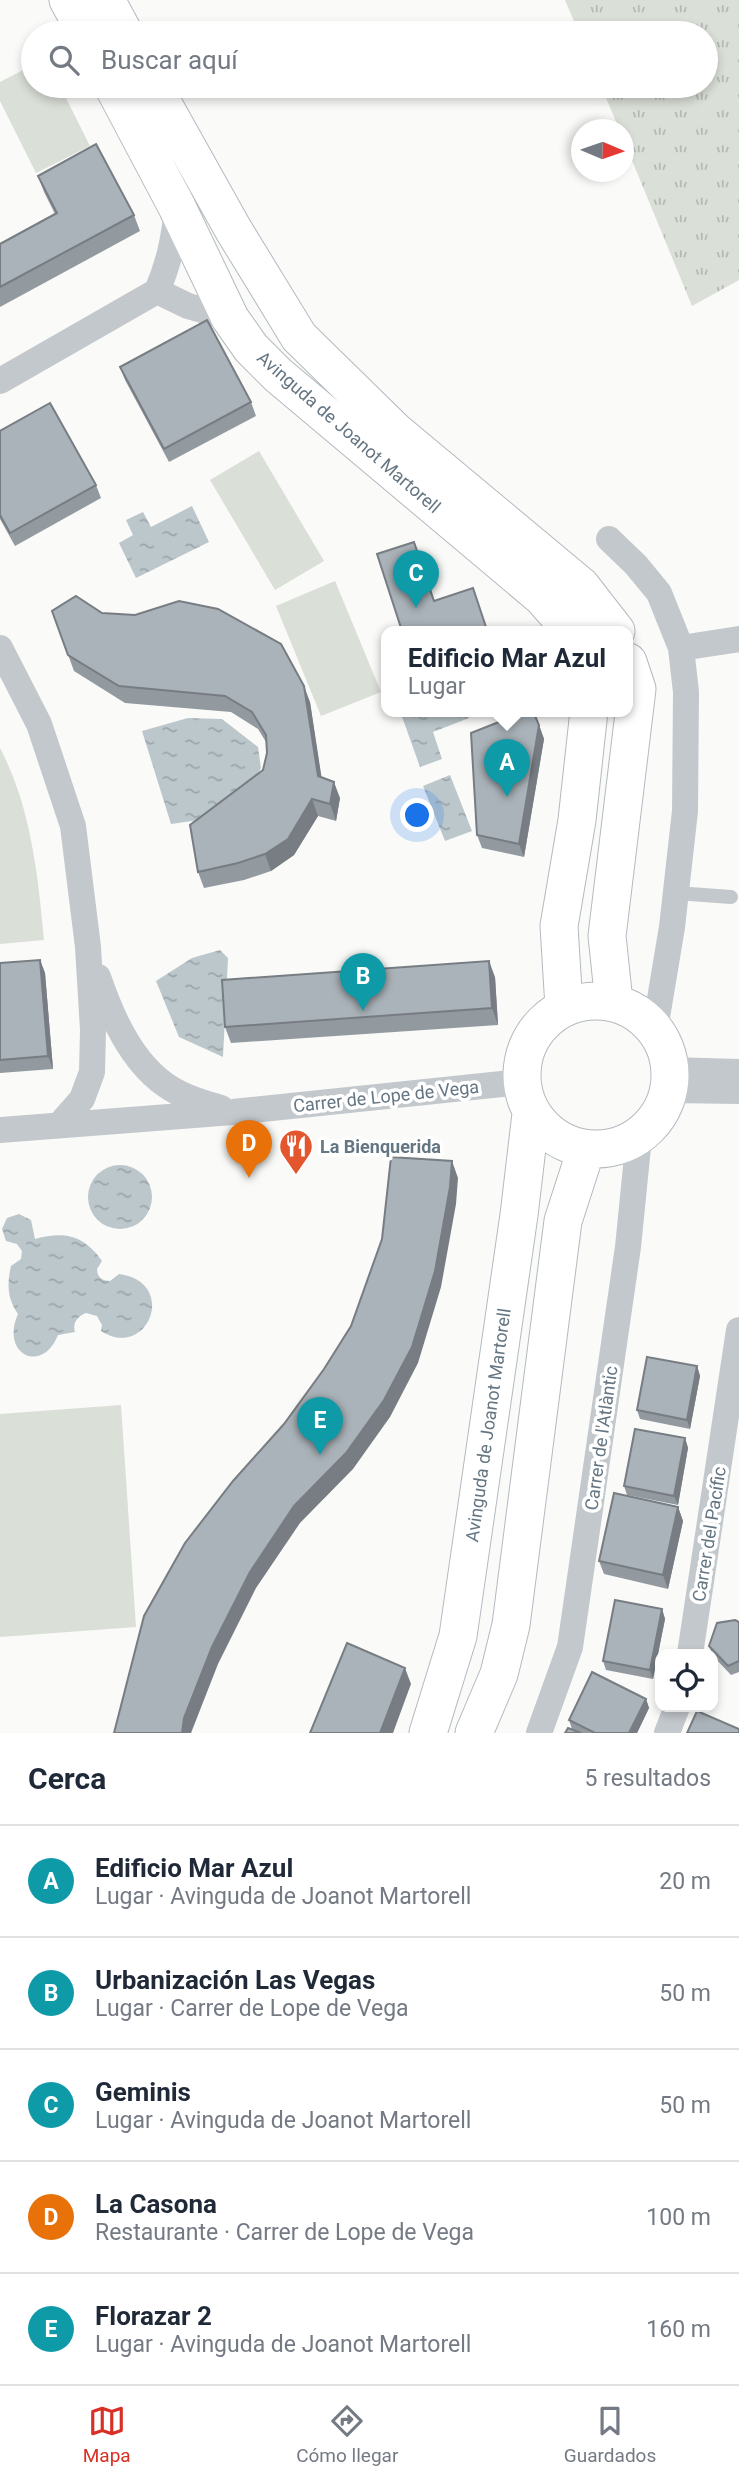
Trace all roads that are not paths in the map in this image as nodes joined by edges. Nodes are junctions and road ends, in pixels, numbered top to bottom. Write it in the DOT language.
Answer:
graph roads {
  1 [pos="68,0"];
  2 [pos="106,0"];
  3 [pos="79,21"];
  4 [pos="117,21"];
  5 [pos="125,98"];
  6 [pos="160,98"];
  7 [pos="177,207"];
  8 [pos="156,291"];
  9 [pos="230,318"];
  10 [pos="0,381"];
  11 [pos="609,539"];
  12 [pos="568,626"];
  13 [pos="612,626"];
  14 [pos="739,639"];
  15 [pos="0,648"];
  16 [pos="681,648"];
  17 [pos="633,677"];
  18 [pos="588,717"];
  19 [pos="676,893"];
  20 [pos="730,897"];
  21 [pos="88,947"];
  22 [pos="614,1002"];
  23 [pos="564,1007"];
  24 [pos="655,1030"];
  25 [pos="739,1072"];
  26 [pos="670,1080"];
  27 [pos="739,1091"];
  28 [pos="526,1098"];
  29 [pos="233,1112"];
  30 [pos="61,1124"];
  31 [pos="0,1130"];
  32 [pos="639,1137"];
  33 [pos="586,1150"];
  34 [pos="739,1330"];
  35 [pos="691,1649"];
  36 [pos="675,1712"];
  37 [pos="428,1733"];
  38 [pos="474,1733"];
  39 [pos="539,1733"];
  40 [pos="667,1733"];
  1 -- 3 [label="street"];
  2 -- 4 [label="street"];
  5 -- 7 [label="street, Avinguda de Joanot Martorell"];
  6 -- 13 [label="street, Avinguda de Joanot Martorell"];
  7 -- 8 [label="street"];
  7 -- 9 [label="street, Avinguda de Joanot Martorell"];
  8 -- 9 [label="street"];
  8 -- 10 [label="street"];
  9 -- 12 [label="street, Avinguda de Joanot Martorell"];
  11 -- 16 [label="street"];
  14 -- 16 [label="street"];
  15 -- 21 [label="street"];
  16 -- 19 [label="street"];
  17 -- 22 [label="street"];
  18 -- 23 [label="street"];
  19 -- 20 [label="lane"];
  19 -- 24 [label="street"];
  21 -- 29 [label="street"];
  21 -- 30 [label="street"];
  22 -- 23 [label="street"];
  22 -- 24 [label="street"];
  23 -- 28 [label="street"];
  24 -- 26 [label="street"];
  25 -- 26 [label="street"];
  26 -- 27 [label="street"];
  26 -- 32 [label="street"];
  28 -- 29 [label="street, Carrer de Lope de Vega"];
  28 -- 33 [label="street"];
  28 -- 37 [label="street, Avinguda de Joanot Martorell"];
  29 -- 30 [label="street, Carrer de Lope de Vega"];
  30 -- 31 [label="street, Carrer de Lope de Vega"];
  32 -- 33 [label="street"];
  32 -- 39 [label="street, Carrer de l'Atlàntic"];
  33 -- 38 [label="street"];
  34 -- 35 [label="street, Carrer del Pacífic"];
  36 -- 40 [label="street"];
}
